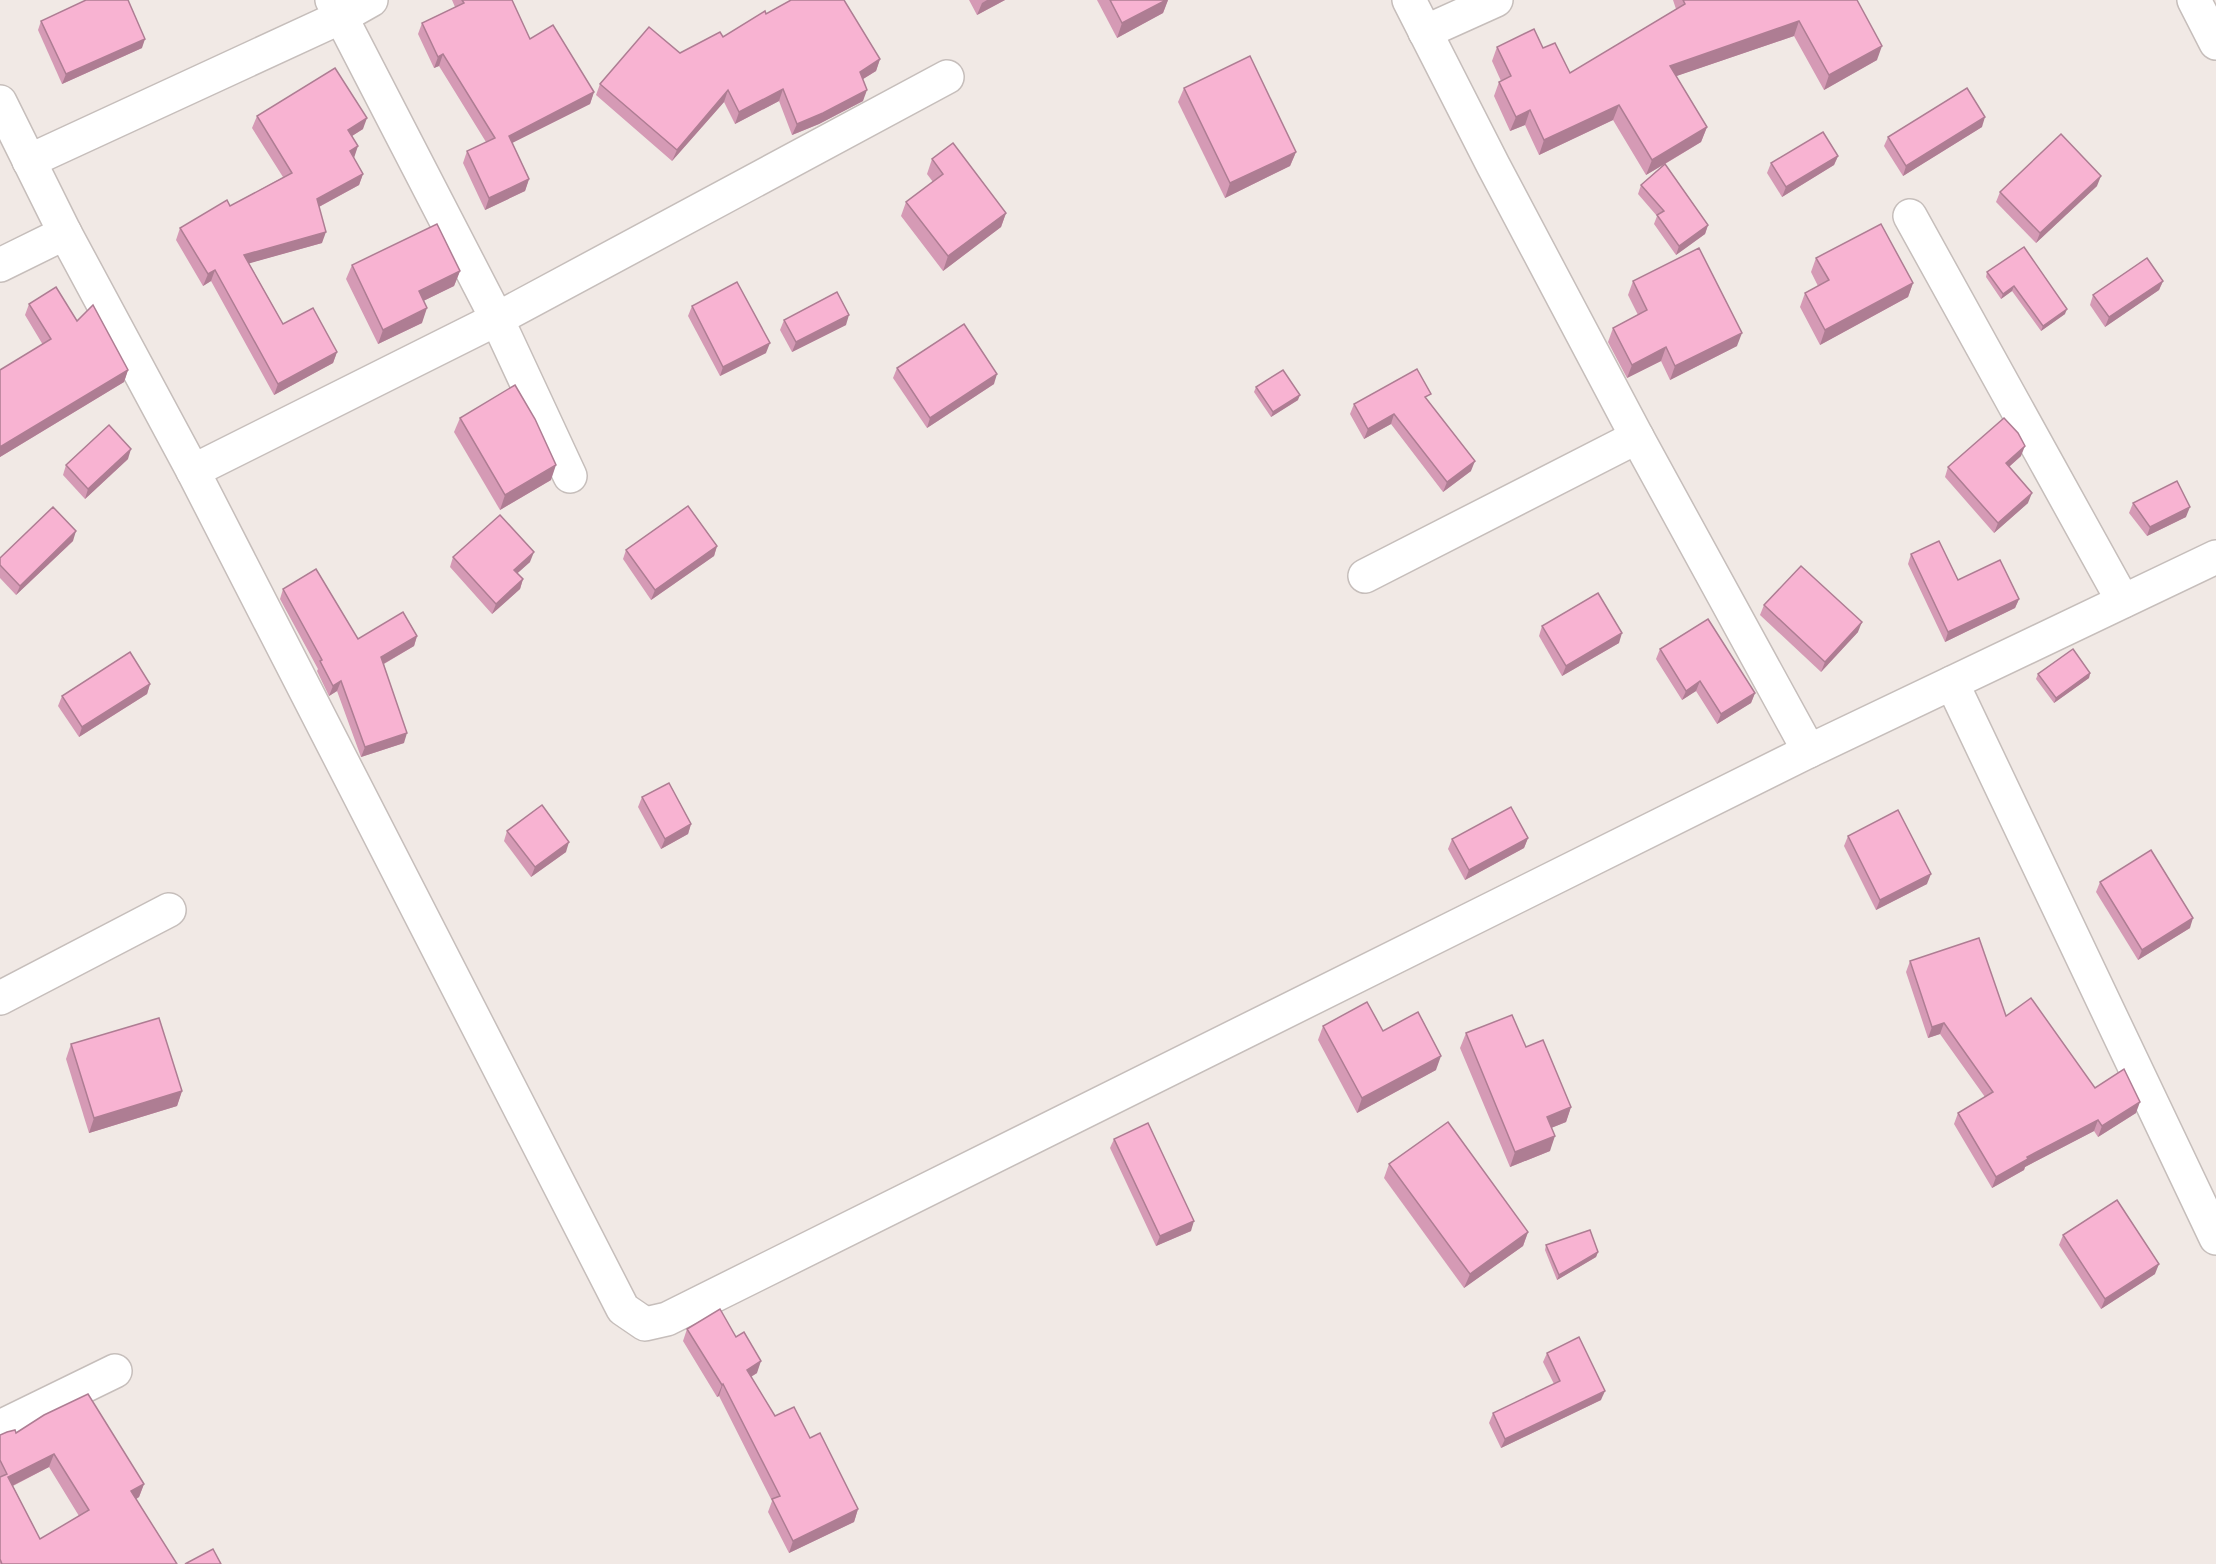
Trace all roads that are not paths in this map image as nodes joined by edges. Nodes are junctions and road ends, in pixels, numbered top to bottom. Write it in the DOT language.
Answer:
graph roads {
  1 [pos="371,0"];
  2 [pos="1409,0"];
  3 [pos="1496,0"];
  4 [pos="2194,0"];
  5 [pos="336,9"];
  6 [pos="1425,32"];
  7 [pos="2216,44"];
  8 [pos="947,77"];
  9 [pos="0,102"];
  10 [pos="29,161"];
  11 [pos="1910,216"];
  12 [pos="65,233"];
  13 [pos="0,265"];
  14 [pos="497,319"];
  15 [pos="1637,437"];
  16 [pos="193,471"];
  17 [pos="570,476"];
  18 [pos="2216,557"];
  19 [pos="1365,576"];
  20 [pos="2123,601"];
  21 [pos="1952,683"];
  22 [pos="1809,751"];
  23 [pos="169,910"];
  24 [pos="0,998"];
  25 [pos="2216,1238"];
  26 [pos="115,1371"];
  27 [pos="0,1427"];
  1 -- 5 [label="street"];
  2 -- 6 [label="street"];
  3 -- 6 [label="street"];
  4 -- 7 [label="street"];
  5 -- 10 [label="street"];
  5 -- 14 [label="street"];
  6 -- 15 [label="street"];
  8 -- 14 [label="street"];
  9 -- 10 [label="street"];
  10 -- 12 [label="street"];
  11 -- 20 [label="street"];
  12 -- 13 [label="street"];
  12 -- 16 [label="street"];
  14 -- 16 [label="street"];
  14 -- 17 [label="street"];
  15 -- 19 [label="street"];
  15 -- 22 [label="street"];
  16 -- 22 [label="street"];
  18 -- 20 [label="street"];
  20 -- 21 [label="street"];
  21 -- 22 [label="street"];
  21 -- 25 [label="street"];
  23 -- 24 [label="street"];
  26 -- 27 [label="street"];
}
